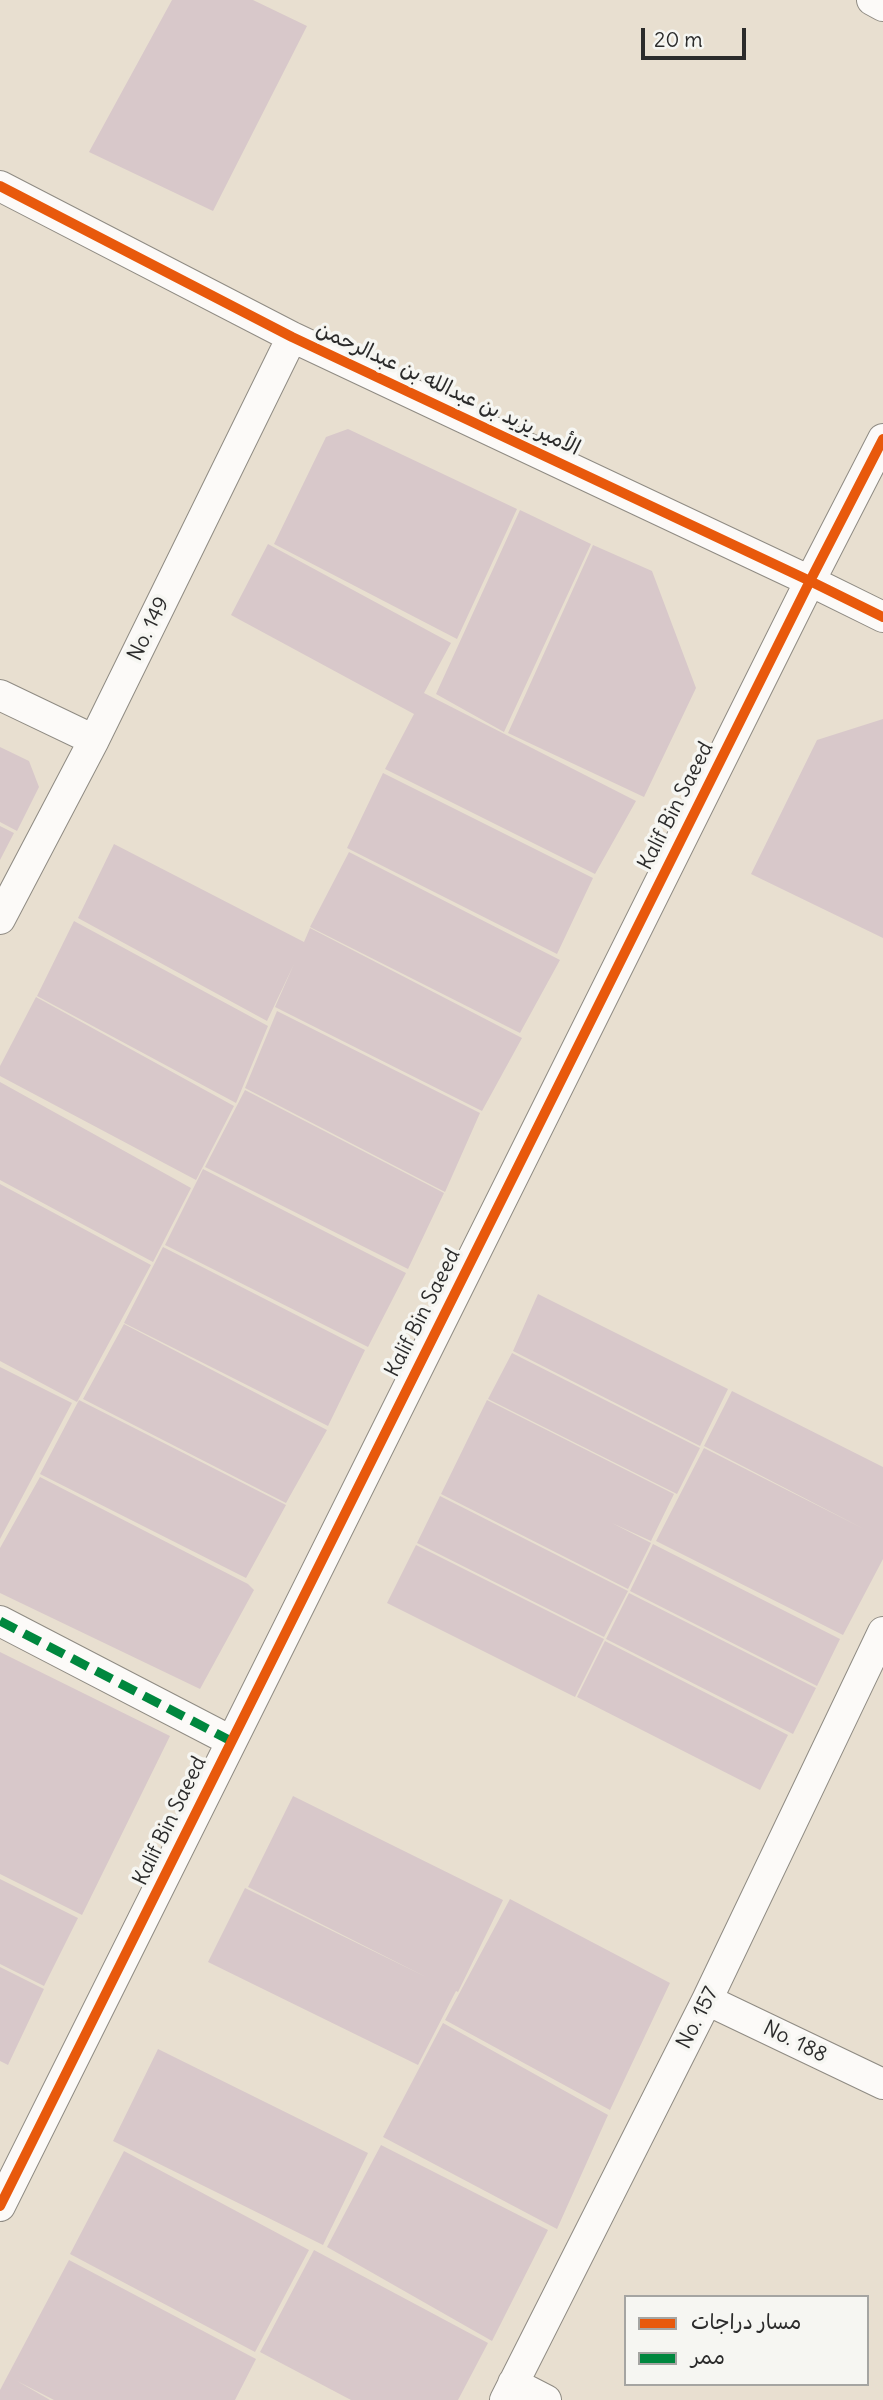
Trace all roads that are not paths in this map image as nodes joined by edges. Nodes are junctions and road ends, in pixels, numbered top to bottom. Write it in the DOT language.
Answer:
graph roads {
  1 [pos="872,0"];
  2 [pos="883,6"];
  3 [pos="0,186"];
  4 [pos="292,337"];
  5 [pos="883,439"];
  6 [pos="810,581"];
  7 [pos="883,617"];
  8 [pos="0,695"];
  9 [pos="94,740"];
  10 [pos="0,919"];
  11 [pos="0,1621"];
  12 [pos="883,1632"];
  13 [pos="231,1741"];
  14 [pos="708,2000"];
  15 [pos="883,2084"];
  16 [pos="0,2206"];
  17 [pos="509,2391"];
  18 [pos="546,2400"];
  1 -- 2 [label="street"];
  3 -- 4 [label="street, الأمير يزيد بن عبدالله بن عبدالرحمن"];
  4 -- 6 [label="street, الأمير يزيد بن عبدالله بن عبدالرحمن"];
  4 -- 9 [label="street, No. 149"];
  5 -- 6 [label="street, Kalif Bin Saeed"];
  6 -- 7 [label="street, الأمير يزيد بن عبدالله بن عبدالرحمن"];
  6 -- 13 [label="street, Kalif Bin Saeed"];
  8 -- 9 [label="street"];
  9 -- 10 [label="street, No. 149"];
  11 -- 13 [label="street"];
  12 -- 14 [label="street, No. 157"];
  13 -- 16 [label="street, Kalif Bin Saeed"];
  14 -- 15 [label="street, No. 188"];
  14 -- 17 [label="street, No. 157"];
  17 -- 18 [label="street"];
}
